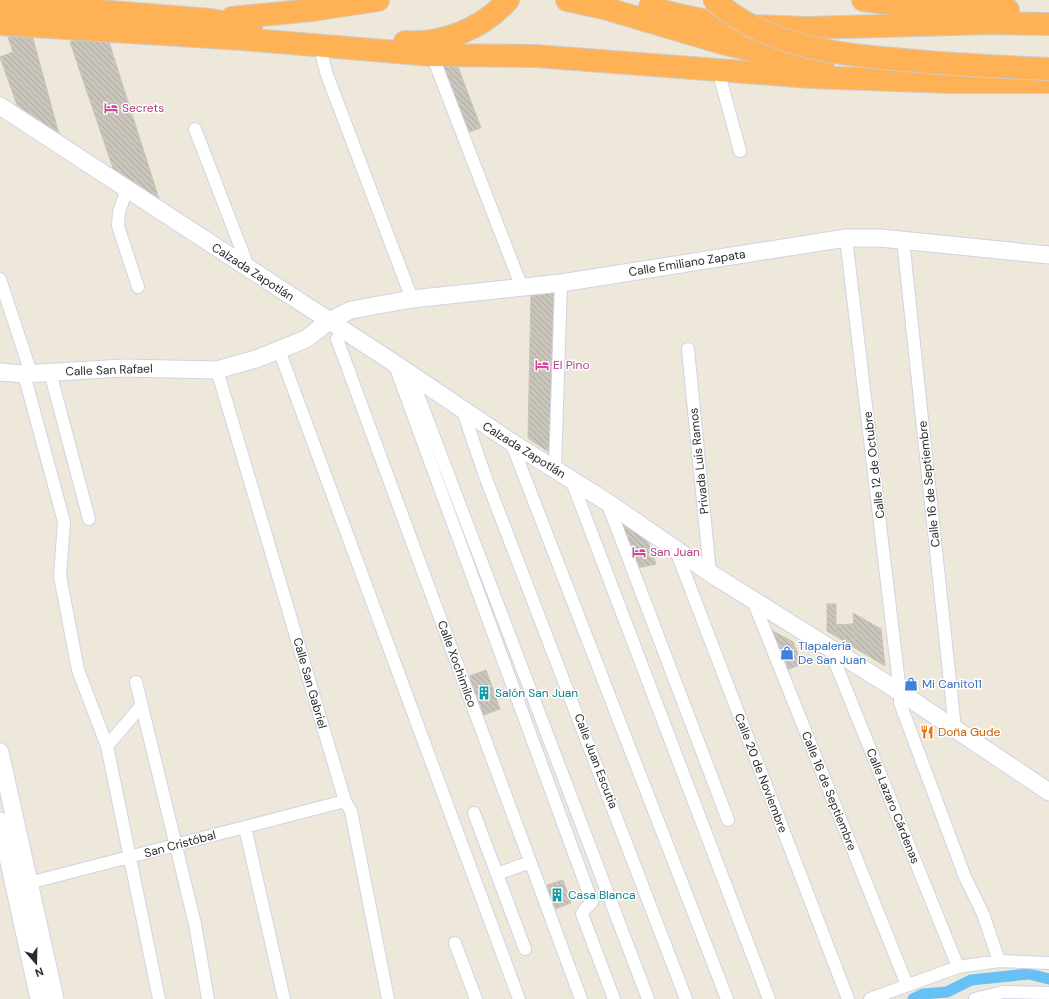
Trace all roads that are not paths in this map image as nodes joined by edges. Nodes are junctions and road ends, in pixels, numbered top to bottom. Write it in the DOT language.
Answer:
graph roads {
  1 [pos="378,0"];
  2 [pos="508,0"];
  3 [pos="567,0"];
  4 [pos="626,0"];
  5 [pos="714,0"];
  6 [pos="863,0"];
  7 [pos="0,3"];
  8 [pos="1003,5"];
  9 [pos="1049,13"];
  10 [pos="161,16"];
  11 [pos="0,17"];
  12 [pos="211,20"];
  13 [pos="0,24"];
  14 [pos="1049,24"];
  15 [pos="319,45"];
  16 [pos="432,55"];
  17 [pos="1049,69"];
  18 [pos="718,70"];
  19 [pos="1027,82"];
  20 [pos="1049,82"];
  21 [pos="0,106"];
  22 [pos="195,129"];
  23 [pos="740,151"];
  24 [pos="127,189"];
  25 [pos="846,238"];
  26 [pos="902,240"];
  27 [pos="1049,255"];
  28 [pos="249,270"];
  29 [pos="0,280"];
  30 [pos="561,283"];
  31 [pos="138,287"];
  32 [pos="522,288"];
  33 [pos="412,300"];
  34 [pos="329,321"];
  35 [pos="343,331"];
  36 [pos="688,349"];
  37 [pos="280,350"];
  38 [pos="394,363"];
  39 [pos="217,370"];
  40 [pos="0,372"];
  41 [pos="50,372"];
  42 [pos="28,374"];
  43 [pos="410,374"];
  44 [pos="463,411"];
  45 [pos="511,442"];
  46 [pos="554,469"];
  47 [pos="571,480"];
  48 [pos="607,502"];
  49 [pos="89,519"];
  50 [pos="675,548"];
  51 [pos="710,573"];
  52 [pos="751,597"];
  53 [pos="828,646"];
  54 [pos="136,682"];
  55 [pos="900,692"];
  56 [pos="142,705"];
  57 [pos="955,729"];
  58 [pos="107,746"];
  59 [pos="0,752"];
  60 [pos="1049,792"];
  61 [pos="345,801"];
  62 [pos="474,813"];
  63 [pos="728,820"];
  64 [pos="0,821"];
  65 [pos="245,827"];
  66 [pos="177,845"];
  67 [pos="129,858"];
  68 [pos="530,862"];
  69 [pos="497,874"];
  70 [pos="16,877"];
  71 [pos="455,943"];
  72 [pos="525,949"];
  73 [pos="999,961"];
  74 [pos="1049,963"];
  75 [pos="958,967"];
  76 [pos="907,985"];
  77 [pos="1049,993"];
  78 [pos="39,999"];
  79 [pos="55,999"];
  80 [pos="159,999"];
  81 [pos="208,999"];
  82 [pos="284,999"];
  83 [pos="388,999"];
  84 [pos="476,999"];
  85 [pos="519,999"];
  86 [pos="581,999"];
  87 [pos="614,999"];
  88 [pos="648,999"];
  89 [pos="686,999"];
  90 [pos="727,999"];
  91 [pos="770,999"];
  92 [pos="848,999"];
  93 [pos="870,999"];
  94 [pos="975,999"];
  1 -- 12 [label="highway"];
  2 -- 12 [label="highway"];
  3 -- 19 [label="highway"];
  4 -- 14 [label="highway"];
  5 -- 17 [label="highway, bridge"];
  6 -- 8 [label="highway"];
  7 -- 10 [label="highway"];
  8 -- 9 [label="highway"];
  10 -- 11 [label="highway"];
  10 -- 12 [label="highway"];
  13 -- 15 [label="highway"];
  15 -- 16 [label="highway"];
  15 -- 33 [label="street"];
  16 -- 18 [label="highway"];
  16 -- 32 [label="street"];
  18 -- 19 [label="highway"];
  18 -- 23 [label="street"];
  19 -- 20 [label="highway"];
  21 -- 24 [label="street, Calzada Zapotlán"];
  22 -- 28 [label="street"];
  24 -- 28 [label="street, Calzada Zapotlán"];
  24 -- 31 [label="street"];
  25 -- 26 [label="street, Calle Emiliano Zapata"];
  25 -- 30 [label="street, Calle Emiliano Zapata"];
  25 -- 55 [label="street, Calle 12 de Octubre"];
  26 -- 27 [label="street, Calle Emiliano Zapata"];
  26 -- 57 [label="street, Calle 16 de Septiembre"];
  28 -- 34 [label="street, Calzada Zapotlán"];
  29 -- 42 [label="street"];
  30 -- 32 [label="street, Calle Emiliano Zapata"];
  30 -- 46 [label="street"];
  32 -- 33 [label="street, Calle Emiliano Zapata"];
  33 -- 34 [label="street, Calle Emiliano Zapata"];
  34 -- 35 [label="street, Calzada Zapotlán"];
  34 -- 37 [label="street, Calle Emiliano Zapata"];
  35 -- 38 [label="street, Calzada Zapotlán"];
  35 -- 68 [label="street, Calle Xochimilco"];
  36 -- 51 [label="street, Privada Luis Ramos"];
  37 -- 39 [label="street, Calle San Rafael"];
  37 -- 85 [label="street"];
  38 -- 43 [label="street, Calzada Zapotlán"];
  38 -- 87 [label="street"];
  39 -- 41 [label="street, Calle San Rafael"];
  39 -- 61 [label="street, Calle San Gabriel"];
  40 -- 42 [label="street, Calle San Rafael"];
  41 -- 42 [label="street, Calle San Rafael"];
  41 -- 49 [label="street"];
  42 -- 58 [label="street"];
  43 -- 44 [label="street, Calzada Zapotlán"];
  43 -- 88 [label="street"];
  44 -- 45 [label="street, Calzada Zapotlán"];
  44 -- 89 [label="street, Calle Juan Escutia"];
  45 -- 46 [label="street, Calzada Zapotlán"];
  45 -- 90 [label="street"];
  46 -- 47 [label="street, Calzada Zapotlán"];
  47 -- 48 [label="street, Calzada Zapotlán"];
  47 -- 91 [label="street"];
  48 -- 50 [label="street, Calzada Zapotlán"];
  48 -- 63 [label="street"];
  50 -- 51 [label="street, Calzada Zapotlán"];
  50 -- 92 [label="street, Calle 20 de Noviembre"];
  51 -- 52 [label="street, Calzada Zapotlán"];
  52 -- 53 [label="street, Calzada Zapotlán"];
  52 -- 76 [label="street, Calle 16 de Septiembre"];
  53 -- 55 [label="street, Calzada Zapotlán"];
  53 -- 75 [label="street, Calle Lazaro Cárdenas"];
  54 -- 56 [label="street"];
  55 -- 57 [label="street, Calzada Zapotlán"];
  55 -- 73 [label="street, Calle 12 de Octubre"];
  56 -- 58 [label="street"];
  56 -- 66 [label="street"];
  57 -- 60 [label="street, Calzada Zapotlán"];
  58 -- 67 [label="street"];
  59 -- 70 [label="street"];
  61 -- 65 [label="street, San Cristóbal"];
  61 -- 83 [label="street, Calle San Gabriel"];
  62 -- 69 [label="street"];
  64 -- 70 [label="street"];
  65 -- 66 [label="street, San Cristóbal"];
  65 -- 82 [label="street"];
  66 -- 67 [label="street, San Cristóbal"];
  66 -- 81 [label="street"];
  67 -- 70 [label="street, San Cristóbal"];
  67 -- 80 [label="street"];
  68 -- 69 [label="street"];
  68 -- 86 [label="street, Calle Xochimilco"];
  69 -- 72 [label="street"];
  70 -- 78 [label="street"];
  70 -- 79 [label="street"];
  71 -- 84 [label="street"];
  73 -- 74 [label="street"];
  73 -- 75 [label="street"];
  75 -- 76 [label="street"];
  76 -- 93 [label="street"];
  77 -- 94 [label="street"];
}
